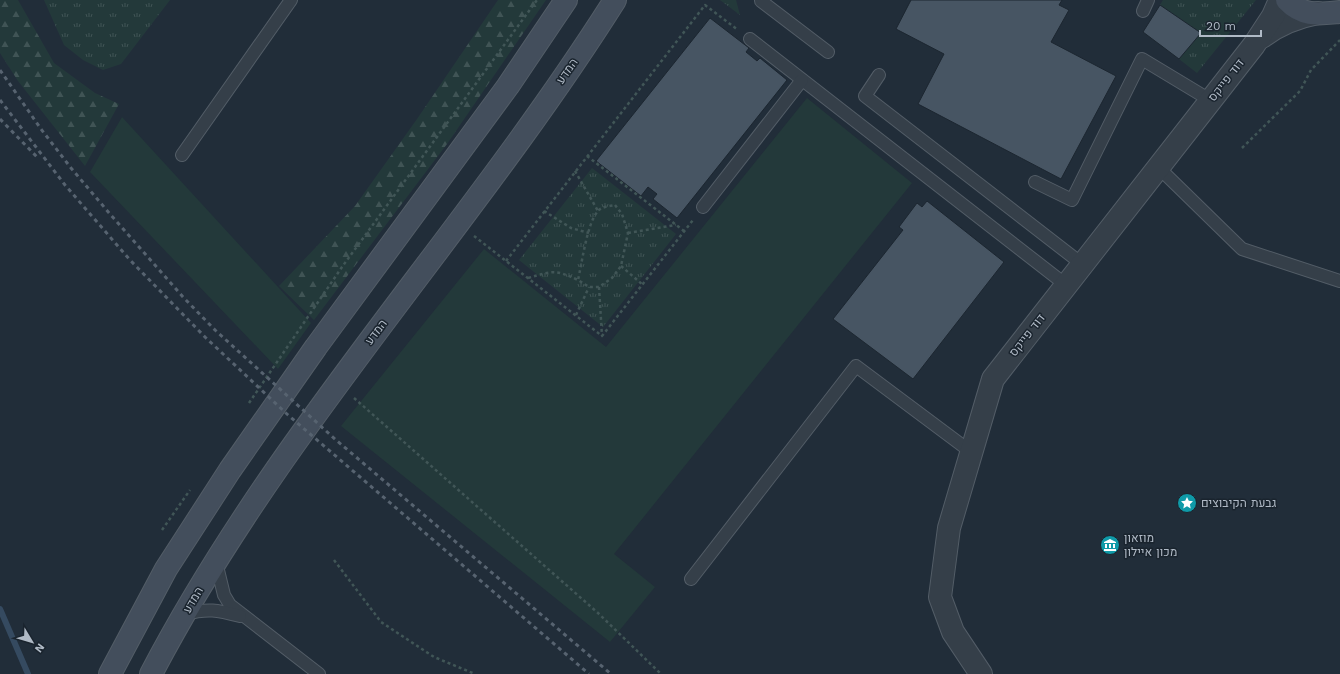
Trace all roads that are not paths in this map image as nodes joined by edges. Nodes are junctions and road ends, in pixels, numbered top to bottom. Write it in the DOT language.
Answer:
graph roads {
  1 [pos="291,0"];
  2 [pos="566,0"];
  3 [pos="615,0"];
  4 [pos="761,0"];
  5 [pos="1280,0"];
  6 [pos="1287,0"];
  7 [pos="1340,12"];
  8 [pos="1318,13"];
  9 [pos="750,39"];
  10 [pos="1254,45"];
  11 [pos="828,52"];
  12 [pos="879,75"];
  13 [pos="802,80"];
  14 [pos="1210,100"];
  15 [pos="182,155"];
  16 [pos="1158,167"];
  17 [pos="1035,182"];
  18 [pos="703,207"];
  19 [pos="1082,264"];
  20 [pos="1340,281"];
  21 [pos="1066,285"];
  22 [pos="971,452"];
  23 [pos="216,562"];
  24 [pos="691,579"];
  25 [pos="185,614"];
  26 [pos="243,616"];
  27 [pos="110,674"];
  28 [pos="151,674"];
  29 [pos="319,674"];
  30 [pos="981,674"];
  1 -- 15 [label="lane"];
  2 -- 27 [label="main road"];
  3 -- 23 [label="main road, המדע"];
  4 -- 11 [label="lane"];
  5 -- 10 [label="street, דוד פייקס"];
  6 -- 8 [label="main road"];
  7 -- 8 [label="main road"];
  8 -- 10 [label="street, דוד פייקס"];
  9 -- 13 [label="lane"];
  10 -- 14 [label="street, דוד פייקס"];
  12 -- 19 [label="lane"];
  13 -- 18 [label="lane"];
  13 -- 21 [label="lane"];
  14 -- 16 [label="street, דוד פייקס"];
  14 -- 17 [label="lane"];
  16 -- 19 [label="street, דוד פייקס"];
  16 -- 20 [label="lane"];
  19 -- 21 [label="street, דוד פייקס"];
  21 -- 22 [label="street, דוד פייקס"];
  22 -- 24 [label="lane"];
  22 -- 30 [label="street, דוד פייקס"];
  23 -- 25 [label="main road, המדע"];
  23 -- 26 [label="lane"];
  25 -- 26 [label="lane"];
  25 -- 28 [label="main road, המדע"];
  26 -- 29 [label="lane"];
}
